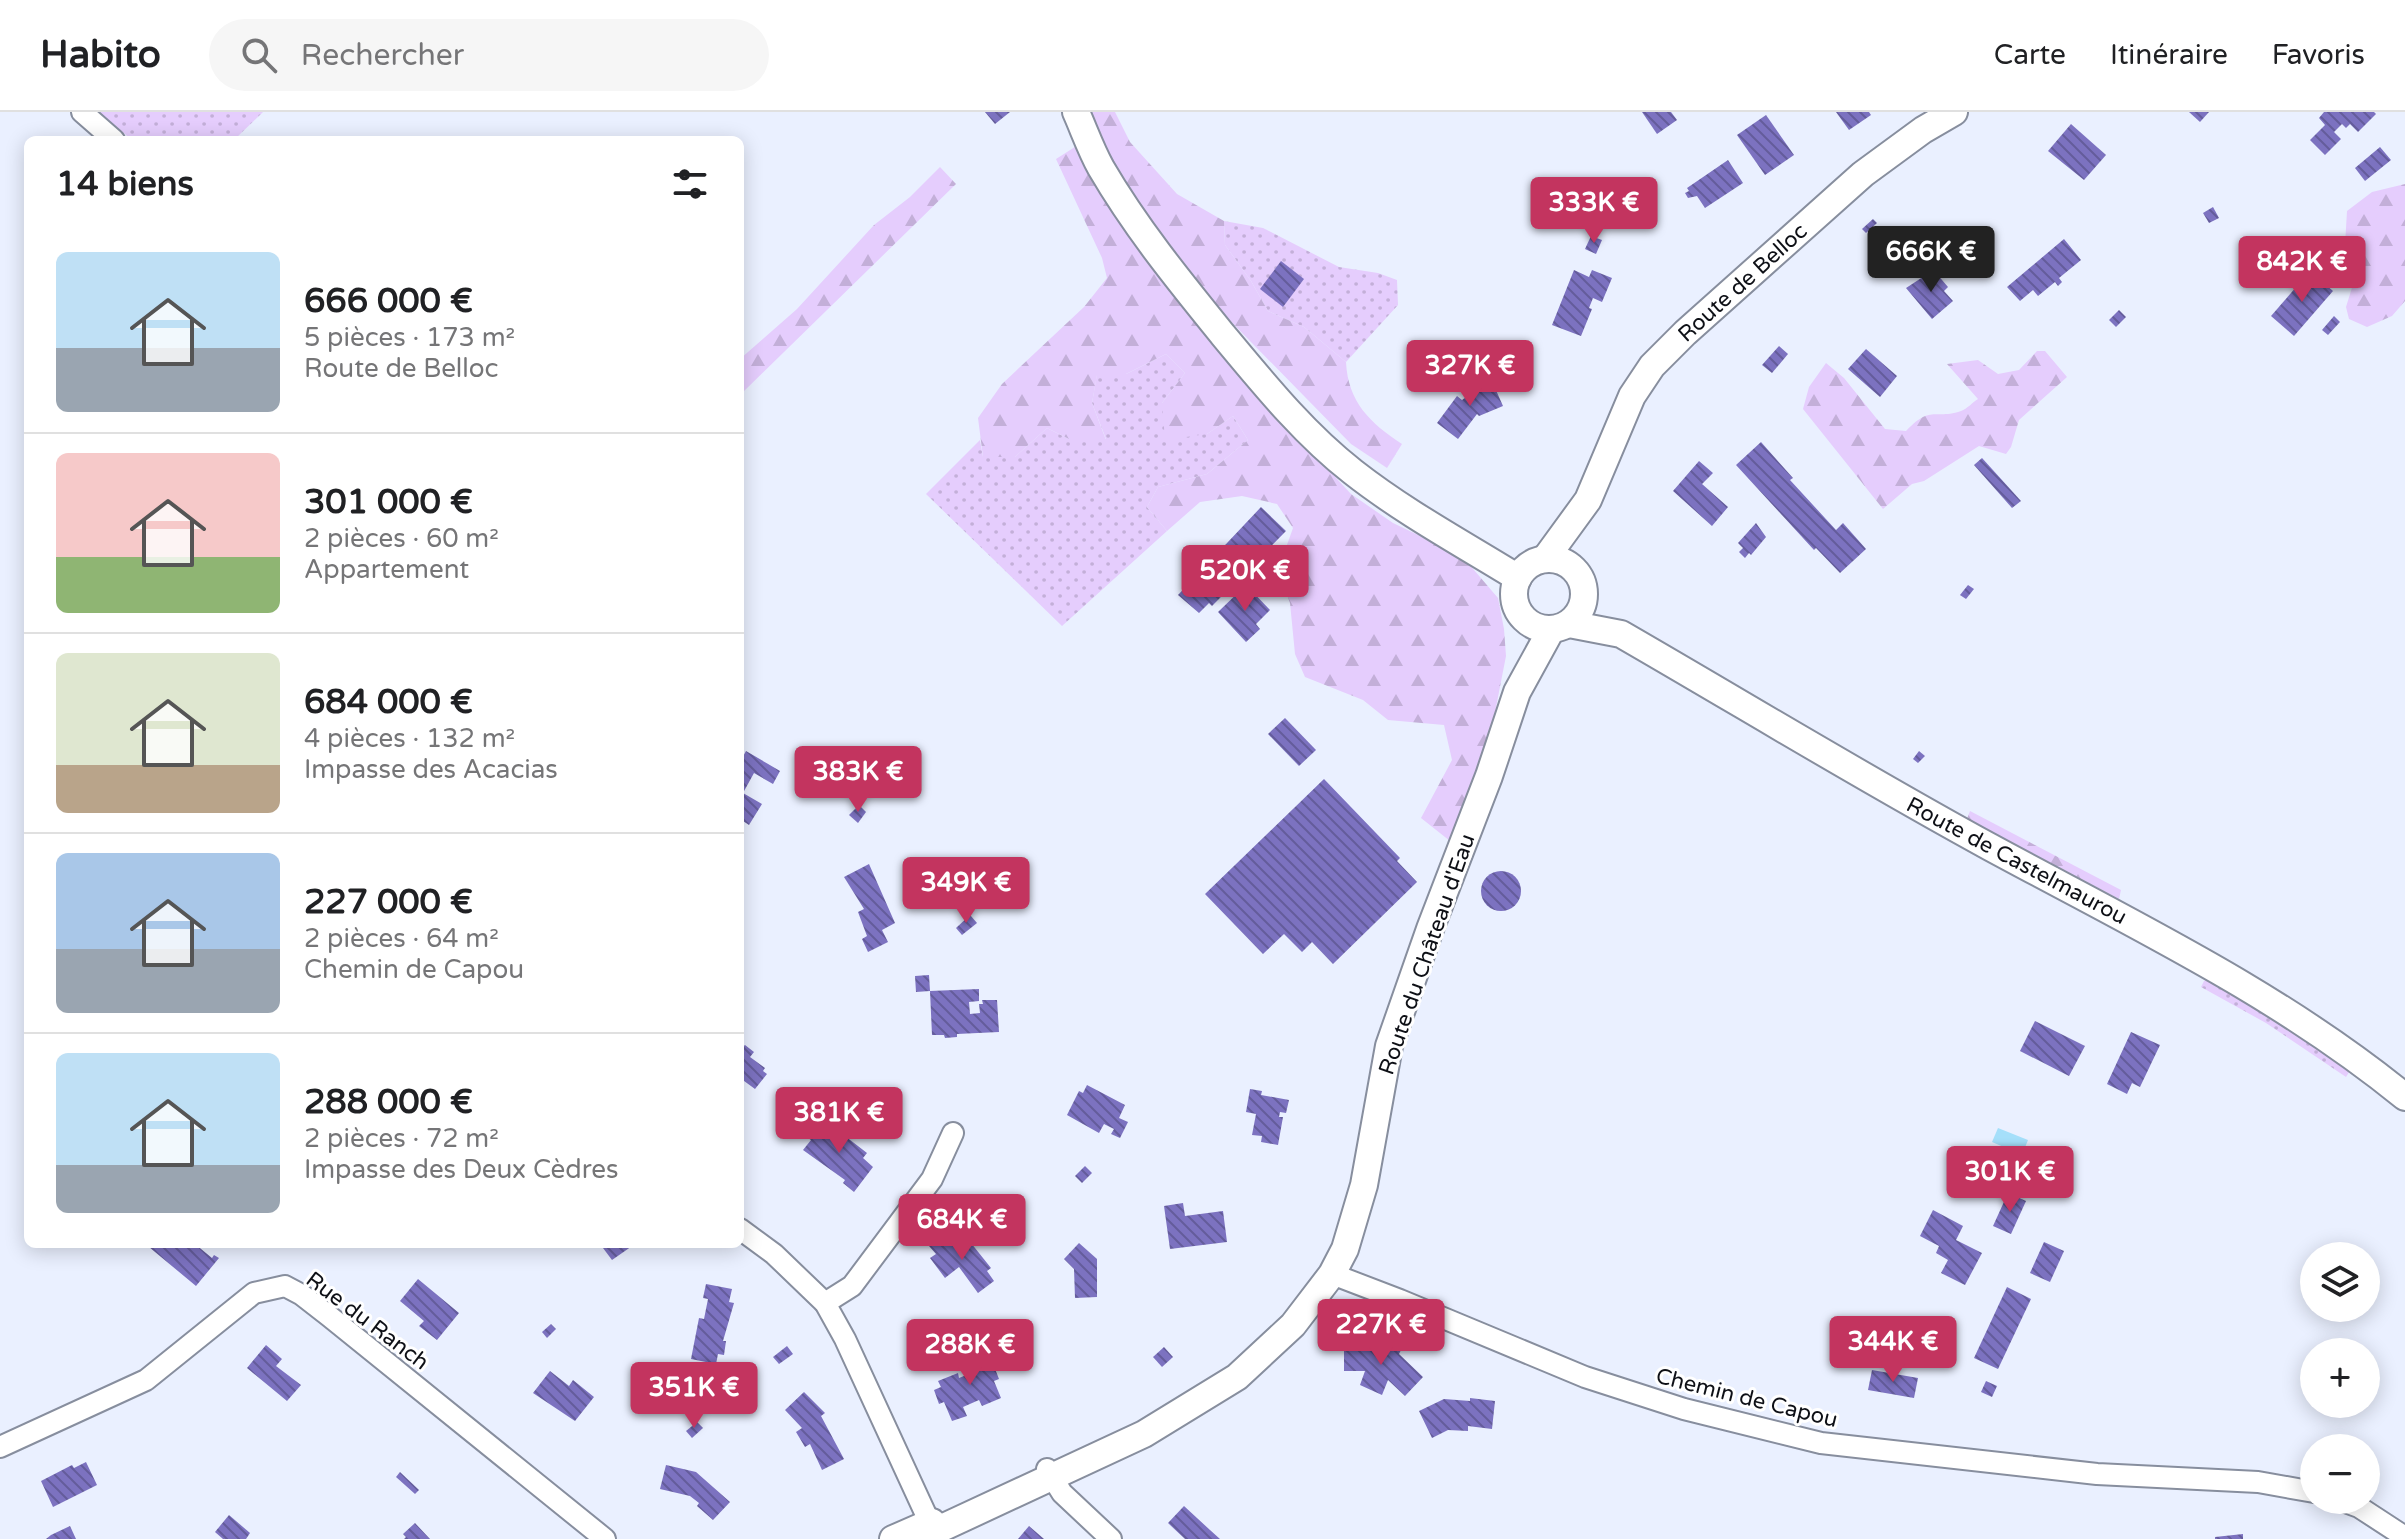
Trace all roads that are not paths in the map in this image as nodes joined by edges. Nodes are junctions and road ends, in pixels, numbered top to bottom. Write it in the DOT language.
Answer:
graph roads {
  1 [pos="82,112"];
  2 [pos="1076,112"];
  3 [pos="1954,112"];
  4 [pos="109,136"];
  5 [pos="1588,500"];
  6 [pos="1545,559"];
  7 [pos="1518,578"];
  8 [pos="1581,583"];
  9 [pos="1523,618"];
  10 [pos="1560,627"];
  11 [pos="1621,634"];
  12 [pos="1517,692"];
  13 [pos="2405,1097"];
  14 [pos="953,1133"];
  15 [pos="744,1232"];
  16 [pos="1332,1274"];
  17 [pos="825,1303"];
  18 [pos="0,1447"];
  19 [pos="1050,1473"];
  20 [pos="2300,1490"];
  21 [pos="2370,1514"];
  22 [pos="927,1531"];
  23 [pos="2405,1537"];
  24 [pos="605,1539"];
  25 [pos="893,1539"];
  26 [pos="1111,1539"];
  1 -- 4 [label="street"];
  2 -- 7 [label="street"];
  3 -- 5 [label="street, Route de Belloc"];
  5 -- 6 [label="street, Route de Belloc"];
  5 -- 8 [label="street, Route de Belloc"];
  6 -- 7 [label="street, Route de Belloc"];
  6 -- 8 [label="street"];
  7 -- 9 [label="street"];
  8 -- 10 [label="street, Route de Belloc"];
  8 -- 11 [label="street, Route de Castelmaurou"];
  9 -- 10 [label="street"];
  9 -- 12 [label="street, Route du Château d'Eau"];
  10 -- 11 [label="street, Route de Castelmaurou"];
  10 -- 12 [label="street, Route du Château d'Eau"];
  11 -- 13 [label="street, Route de Castelmaurou"];
  12 -- 16 [label="street, Route du Château d'Eau"];
  14 -- 17 [label="street"];
  15 -- 17 [label="street"];
  16 -- 19 [label="street, Route du Château d'Eau"];
  16 -- 20 [label="street, Chemin de Capou"];
  17 -- 22 [label="street"];
  18 -- 24 [label="street, Rue du Ranch"];
  19 -- 22 [label="street, Route du Château d'Eau"];
  19 -- 26 [label="street"];
  21 -- 23 [label="street"];
  22 -- 25 [label="street, Route du Château d'Eau"];
}
